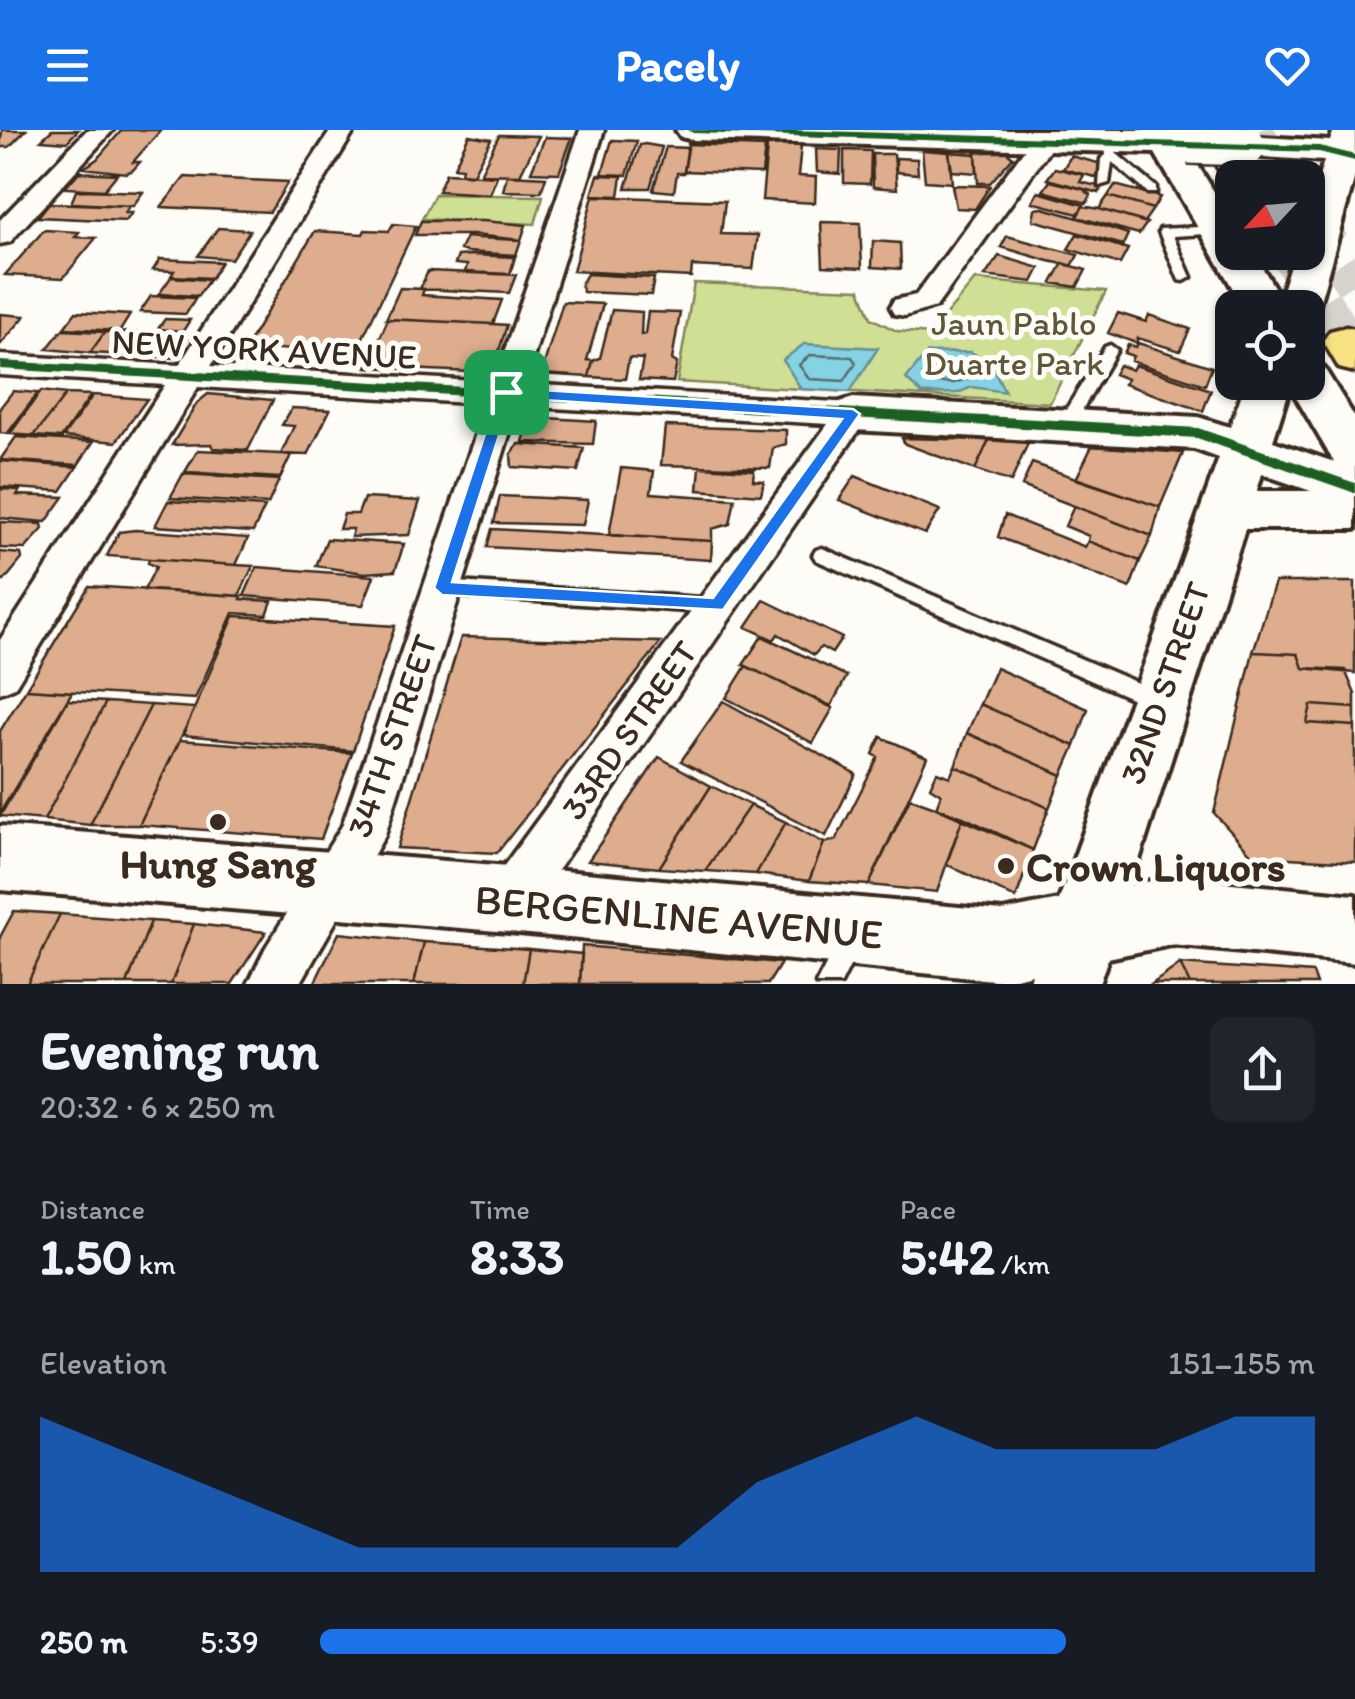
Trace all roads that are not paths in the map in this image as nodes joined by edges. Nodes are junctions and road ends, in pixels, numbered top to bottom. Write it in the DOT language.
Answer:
graph roads {
  1 [pos="101,130"];
  2 [pos="342,130"];
  3 [pos="592,130"];
  4 [pos="693,130"];
  5 [pos="860,133"];
  6 [pos="912,133"];
  7 [pos="1048,136"];
  8 [pos="1182,137"];
  9 [pos="1248,147"];
  10 [pos="1110,149"];
  11 [pos="1338,156"];
  12 [pos="1103,184"];
  13 [pos="1152,190"];
  14 [pos="1215,214"];
  15 [pos="0,236"];
  16 [pos="1215,242"];
  17 [pos="1184,278"];
  18 [pos="1302,290"];
  19 [pos="904,306"];
  20 [pos="1110,350"];
  21 [pos="0,365"];
  22 [pos="188,375"];
  23 [pos="506,392"];
  24 [pos="1263,400"];
  25 [pos="1321,400"];
  26 [pos="853,414"];
  27 [pos="1077,425"];
  28 [pos="1248,450"];
  29 [pos="1355,457"];
  30 [pos="1355,488"];
  31 [pos="1224,510"];
  32 [pos="1355,510"];
  33 [pos="822,556"];
  34 [pos="442,588"];
  35 [pos="717,606"];
  36 [pos="0,675"];
  37 [pos="1159,701"];
  38 [pos="0,858"];
  39 [pos="336,884"];
  40 [pos="510,899"];
  41 [pos="1355,928"];
  42 [pos="1075,956"];
  43 [pos="842,958"];
  44 [pos="273,984"];
  1 -- 15 [label="street"];
  2 -- 22 [label="street"];
  3 -- 23 [label="street, 34TH STREET"];
  4 -- 5 [label="street"];
  5 -- 6 [label="street"];
  6 -- 7 [label="street"];
  7 -- 10 [label="street"];
  7 -- 19 [label="street"];
  8 -- 9 [label="highway"];
  8 -- 10 [label="street"];
  8 -- 14 [label="street"];
  9 -- 11 [label="street"];
  10 -- 12 [label="lane"];
  10 -- 13 [label="lane"];
  11 -- 18 [label="street"];
  16 -- 17 [label="lane"];
  20 -- 27 [label="lane"];
  21 -- 22 [label="street, NEW YORK AVENUE"];
  22 -- 23 [label="street, NEW YORK AVENUE"];
  22 -- 36 [label="street"];
  23 -- 26 [label="street, NEW YORK AVENUE"];
  23 -- 34 [label="street, 34TH STREET"];
  24 -- 28 [label="street, 32ND STREET"];
  25 -- 29 [label="street"];
  26 -- 27 [label="street, NEW YORK AVENUE"];
  26 -- 35 [label="street, 33RD STREET"];
  27 -- 28 [label="street, NEW YORK AVENUE"];
  28 -- 30 [label="street, NEW YORK AVENUE"];
  28 -- 31 [label="street, 32ND STREET"];
  31 -- 32 [label="street"];
  31 -- 37 [label="street, 32ND STREET"];
  33 -- 37 [label="lane"];
  34 -- 35 [label="lane"];
  34 -- 39 [label="street, 34TH STREET"];
  35 -- 40 [label="street, 33RD STREET"];
  37 -- 42 [label="street, 32ND STREET"];
  38 -- 39 [label="street, BERGENLINE AVENUE"];
  39 -- 40 [label="street, BERGENLINE AVENUE"];
  39 -- 44 [label="street, 34TH STREET"];
  40 -- 43 [label="street, BERGENLINE AVENUE"];
  41 -- 42 [label="street, BERGENLINE AVENUE"];
  42 -- 43 [label="street, BERGENLINE AVENUE"];
}
